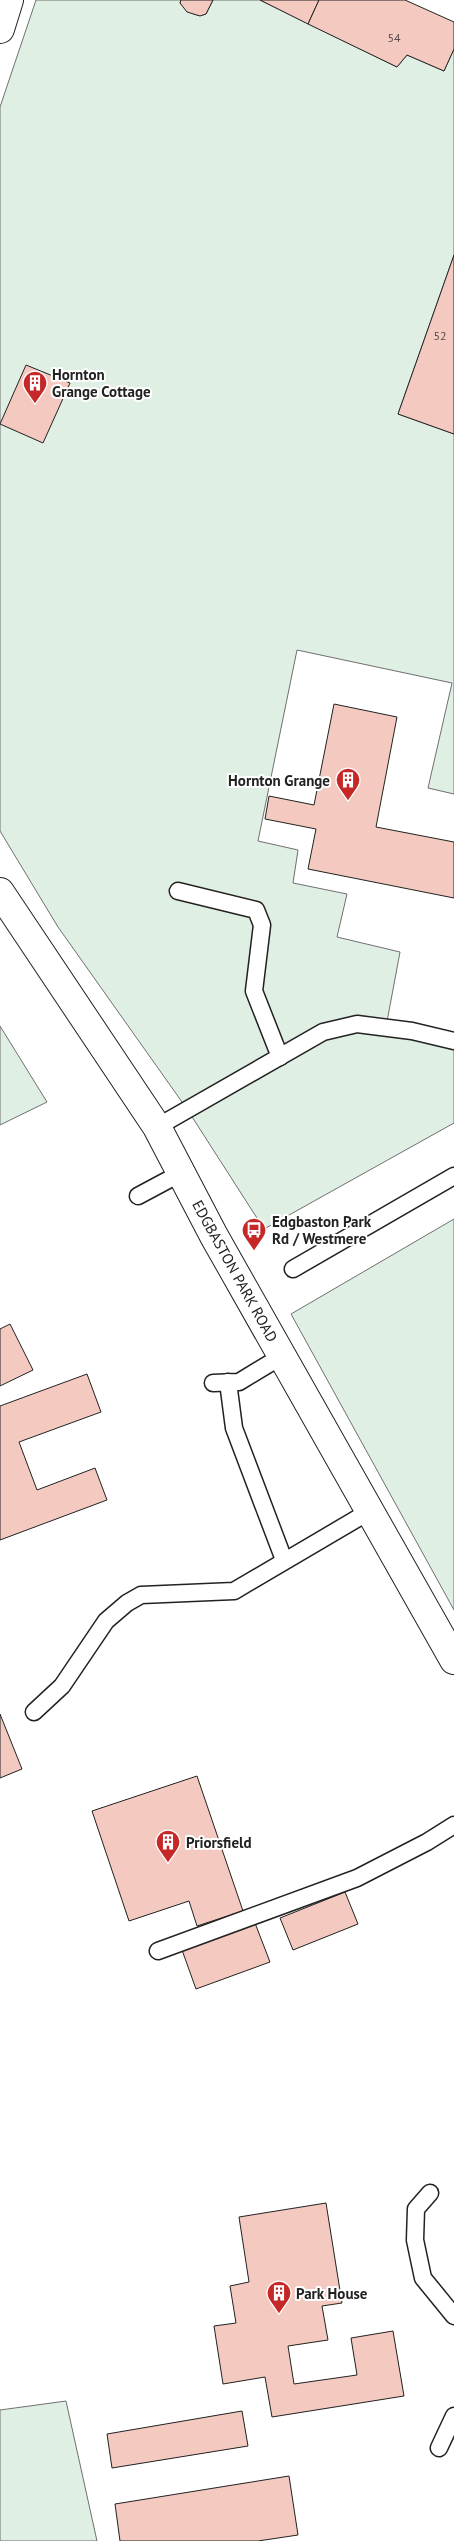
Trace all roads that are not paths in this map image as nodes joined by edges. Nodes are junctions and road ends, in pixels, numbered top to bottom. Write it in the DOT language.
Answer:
graph roads {
  1 [pos="10,0"];
  2 [pos="0,29"];
  3 [pos="178,891"];
  4 [pos="0,892"];
  5 [pos="454,1040"];
  6 [pos="280,1057"];
  7 [pos="157,1127"];
  8 [pos="181,1173"];
  9 [pos="454,1176"];
  10 [pos="138,1196"];
  11 [pos="293,1269"];
  12 [pos="282,1356"];
  13 [pos="370,1512"];
  14 [pos="284,1560"];
  15 [pos="454,1660"];
  16 [pos="34,1712"];
  17 [pos="454,1825"];
  18 [pos="158,1951"];
  19 [pos="430,2193"];
  20 [pos="454,2316"];
  21 [pos="454,2416"];
  22 [pos="439,2448"];
  1 -- 2 [label="street"];
  3 -- 6 [label="lane"];
  4 -- 7 [label="street, EDGBASTON PARK ROAD"];
  5 -- 6 [label="lane"];
  6 -- 7 [label="lane"];
  7 -- 8 [label="street, EDGBASTON PARK ROAD"];
  8 -- 10 [label="lane"];
  8 -- 12 [label="street, EDGBASTON PARK ROAD"];
  9 -- 11 [label="lane"];
  12 -- 13 [label="street, EDGBASTON PARK ROAD"];
  12 -- 14 [label="lane"];
  13 -- 14 [label="lane"];
  13 -- 15 [label="street, EDGBASTON PARK ROAD"];
  14 -- 16 [label="lane"];
  17 -- 18 [label="lane"];
  19 -- 20 [label="lane"];
  21 -- 22 [label="lane"];
}
